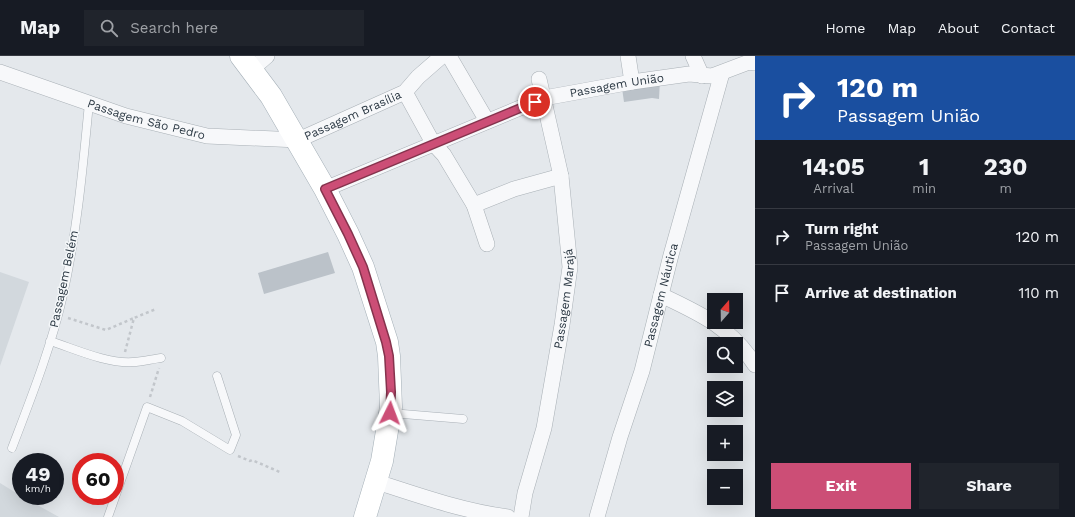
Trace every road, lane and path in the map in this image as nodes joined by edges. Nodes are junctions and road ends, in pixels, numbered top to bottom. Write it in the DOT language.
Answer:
graph roads {
  1 [pos="442,56"];
  2 [pos="449,56"];
  3 [pos="628,56"];
  4 [pos="693,56"];
  5 [pos="254,60"];
  6 [pos="752,60"];
  7 [pos="0,72"];
  8 [pos="722,73"];
  9 [pos="702,76"];
  10 [pos="540,79"];
  11 [pos="632,82"];
  12 [pos="405,92"];
  13 [pos="544,98"];
  14 [pos="89,103"];
  15 [pos="487,121"];
  16 [pos="298,140"];
  17 [pos="433,143"];
  18 [pos="561,176"];
  19 [pos="325,189"];
  20 [pos="474,206"];
  21 [pos="487,244"];
  22 [pos="661,295"];
  23 [pos="156,309"];
  24 [pos="58,314"];
  25 [pos="134,318"];
  26 [pos="50,341"];
  27 [pos="161,358"];
  28 [pos="122,362"];
  29 [pos="755,365"];
  30 [pos="217,376"];
  31 [pos="147,407"];
  32 [pos="390,413"];
  33 [pos="463,419"];
  34 [pos="12,448"];
  35 [pos="230,450"];
  36 [pos="282,473"];
  37 [pos="377,482"];
  38 [pos="108,517"];
  39 [pos="365,517"];
  40 [pos="508,517"];
  41 [pos="521,517"];
  42 [pos="597,517"];
  1 -- 12 [label="street, Passagem Brasília"];
  2 -- 15 [label="street"];
  3 -- 11 [label="street"];
  4 -- 9 [label="street"];
  5 -- 16 [label="main road"];
  6 -- 8 [label="street, Passagem União"];
  7 -- 14 [label="street, Passagem São Pedro"];
  8 -- 9 [label="street, Passagem União"];
  8 -- 22 [label="street, Passagem Náutica"];
  9 -- 11 [label="street, Passagem União"];
  10 -- 13 [label="street, Passagem Marajá"];
  11 -- 13 [label="street, Passagem União"];
  12 -- 16 [label="street, Passagem Brasília"];
  12 -- 17 [label="street"];
  13 -- 15 [label="street, Passagem União"];
  13 -- 18 [label="street, Passagem Marajá"];
  14 -- 16 [label="street, Passagem São Pedro"];
  14 -- 24 [label="lane, Passagem Belém"];
  15 -- 17 [label="street, Passagem União"];
  16 -- 19 [label="main road"];
  17 -- 19 [label="street, Passagem União"];
  17 -- 20 [label="street"];
  18 -- 20 [label="street"];
  18 -- 41 [label="street, Passagem Marajá"];
  19 -- 32 [label="main road"];
  20 -- 21 [label="street"];
  22 -- 29 [label="street"];
  22 -- 42 [label="street, Passagem Náutica"];
  23 -- 25 [label="path"];
  24 -- 25 [label="path"];
  24 -- 26 [label="lane, Passagem Belém"];
  25 -- 28 [label="path"];
  26 -- 28 [label="lane"];
  26 -- 34 [label="lane, Passagem Belém"];
  27 -- 28 [label="lane"];
  27 -- 31 [label="path"];
  30 -- 35 [label="lane"];
  31 -- 35 [label="lane"];
  31 -- 38 [label="lane"];
  32 -- 33 [label="lane"];
  32 -- 37 [label="main road"];
  35 -- 36 [label="path"];
  37 -- 39 [label="main road"];
  37 -- 40 [label="street"];
}
